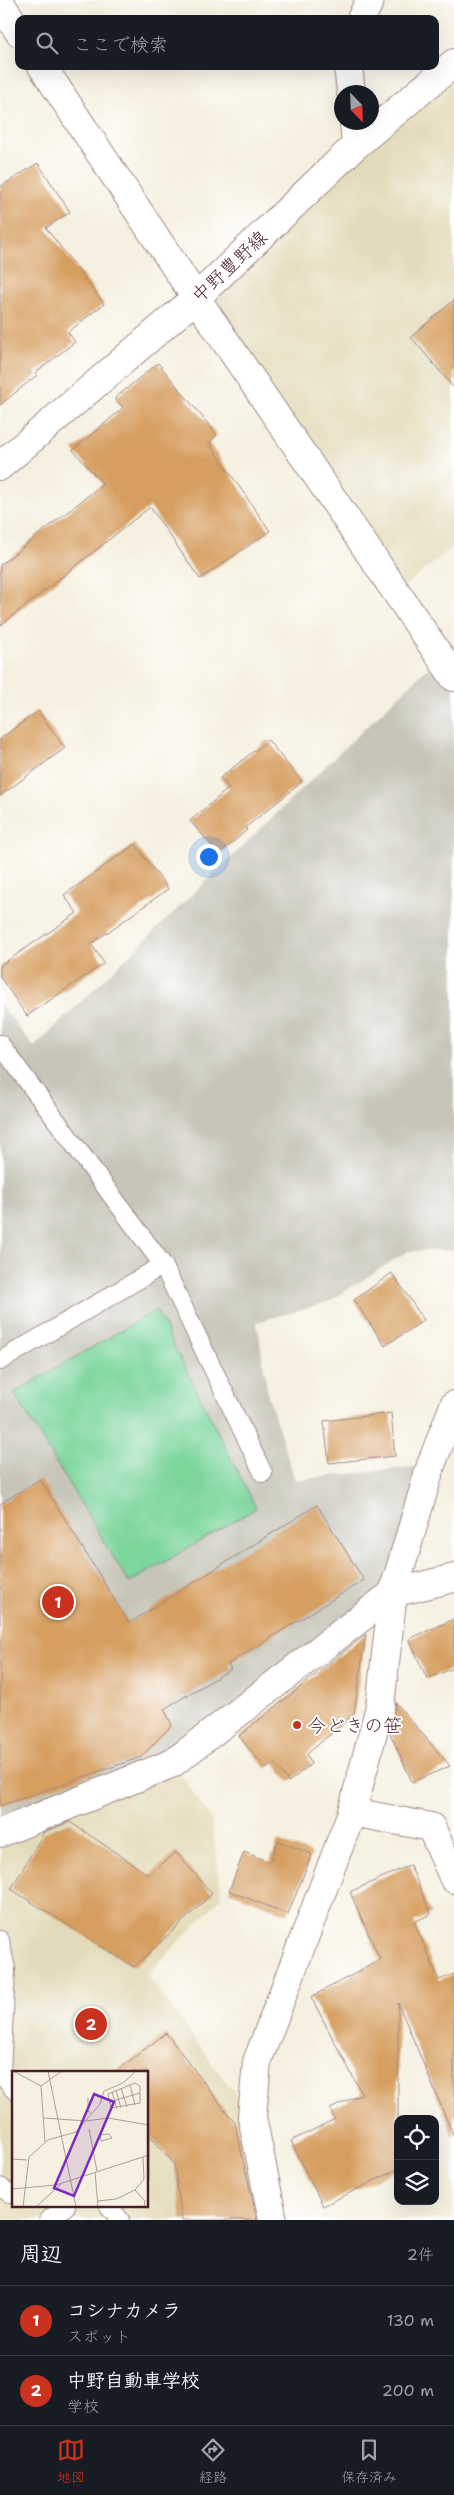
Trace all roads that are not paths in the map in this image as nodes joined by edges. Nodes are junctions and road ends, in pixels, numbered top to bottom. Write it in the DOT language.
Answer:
graph roads {
  1 [pos="370,0"];
  2 [pos="0,4"];
  3 [pos="363,15"];
  4 [pos="15,26"];
  5 [pos="454,63"];
  6 [pos="45,70"];
  7 [pos="348,70"];
  8 [pos="350,85"];
  9 [pos="355,134"];
  10 [pos="196,298"];
  11 [pos="0,466"];
  12 [pos="454,677"];
  13 [pos="0,1044"];
  14 [pos="163,1265"];
  15 [pos="0,1362"];
  16 [pos="454,1405"];
  17 [pos="263,1473"];
  18 [pos="454,1578"];
  19 [pos="393,1593"];
  20 [pos="352,1812"];
  21 [pos="0,1833"];
  22 [pos="454,1879"];
  23 [pos="0,1940"];
  24 [pos="0,2074"];
  25 [pos="12,2088"];
  26 [pos="0,2188"];
  27 [pos="12,2192"];
  28 [pos="64,2208"];
  29 [pos="111,2208"];
  30 [pos="49,2220"];
  31 [pos="120,2220"];
  32 [pos="273,2220"];
  1 -- 3 [label="street"];
  2 -- 4 [label="street"];
  5 -- 9 [label="street, 中野豊野線"];
  6 -- 10 [label="street"];
  7 -- 8 [label="street"];
  9 -- 10 [label="street, 中野豊野線"];
  10 -- 11 [label="street, 中野豊野線"];
  10 -- 12 [label="street"];
  13 -- 14 [label="lane"];
  14 -- 15 [label="lane"];
  14 -- 17 [label="lane"];
  16 -- 19 [label="street"];
  18 -- 19 [label="street"];
  19 -- 20 [label="street"];
  19 -- 21 [label="street"];
  20 -- 22 [label="street"];
  20 -- 32 [label="street"];
  23 -- 24 [label="lane"];
  24 -- 25 [label="lane"];
  26 -- 27 [label="lane"];
  28 -- 30 [label="lane"];
  29 -- 31 [label="lane"];
}
